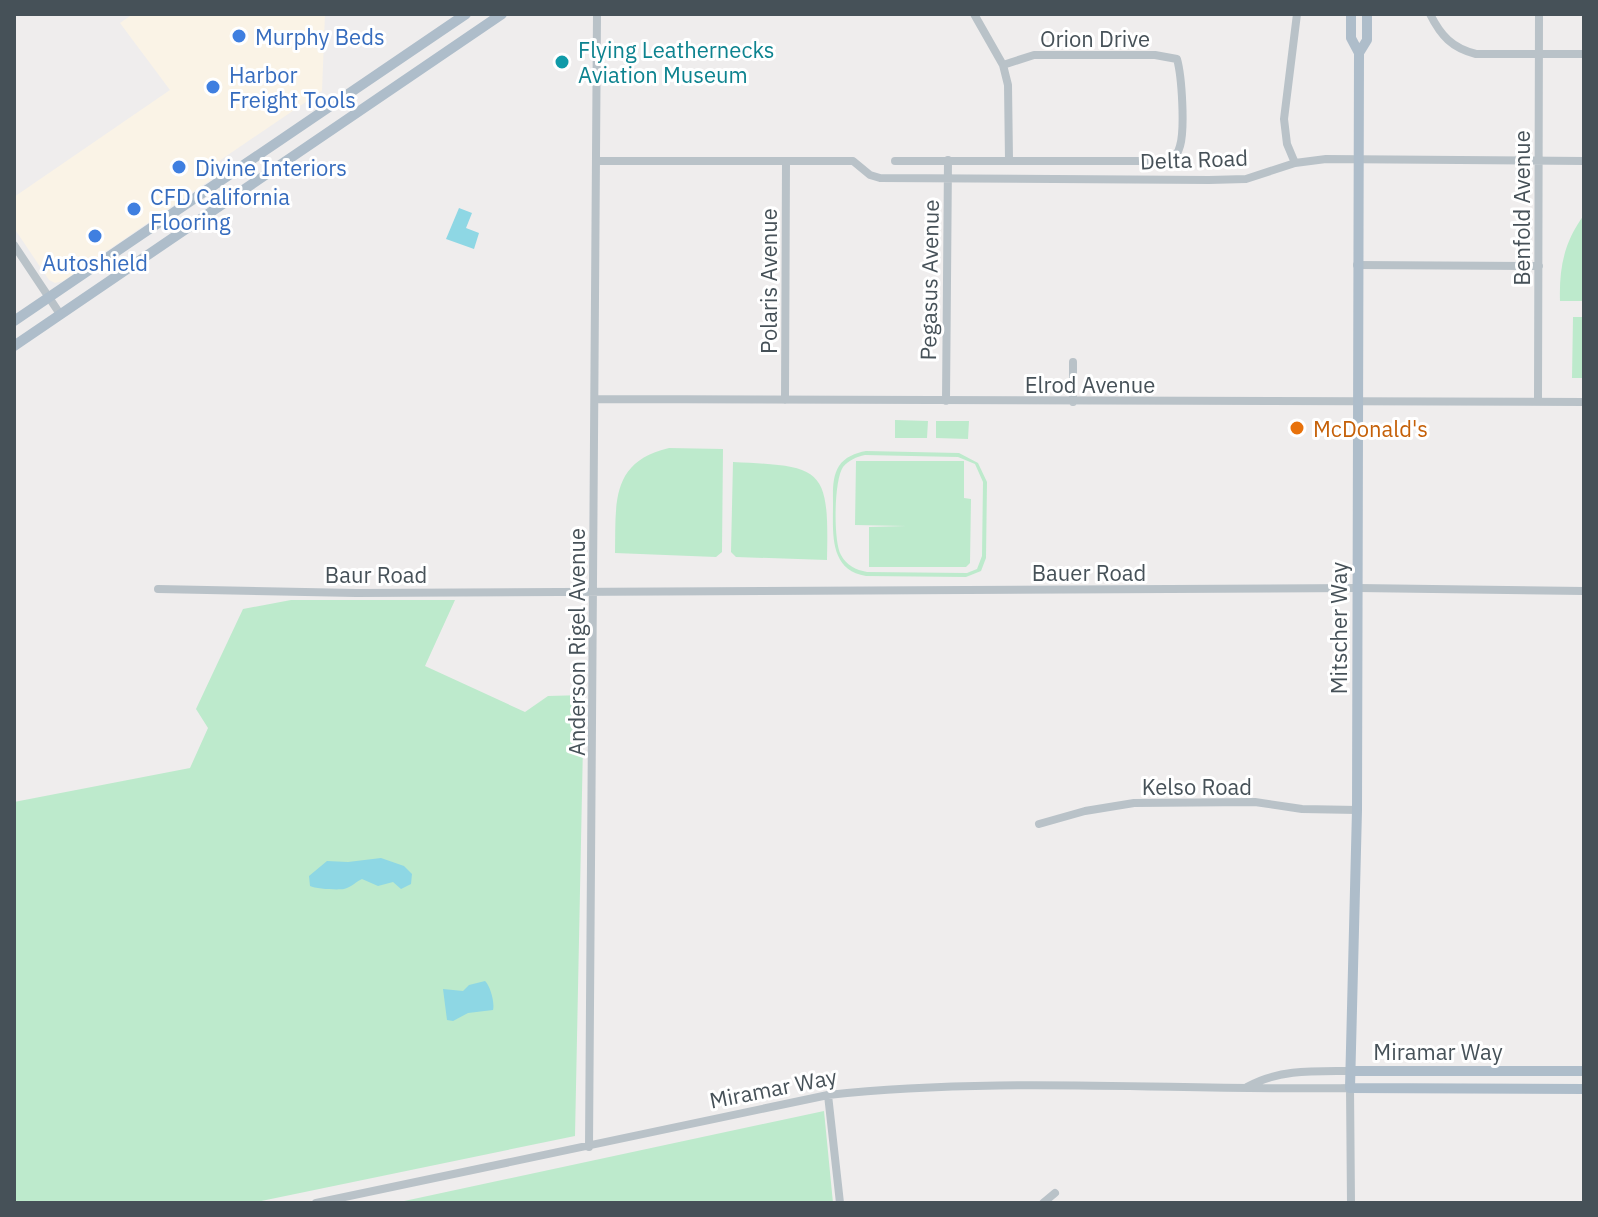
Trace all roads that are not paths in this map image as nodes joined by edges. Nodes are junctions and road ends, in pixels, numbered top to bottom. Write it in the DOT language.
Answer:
graph roads {
  1 [pos="466,14"];
  2 [pos="502,14"];
  3 [pos="597,14"];
  4 [pos="974,14"];
  5 [pos="1297,14"];
  6 [pos="1351,14"];
  7 [pos="1367,14"];
  8 [pos="1430,14"];
  9 [pos="1539,14"];
  10 [pos="1359,53"];
  11 [pos="1539,54"];
  12 [pos="1584,54"];
  13 [pos="1003,65"];
  14 [pos="948,160"];
  15 [pos="1009,160"];
  16 [pos="598,161"];
  17 [pos="786,161"];
  18 [pos="895,161"];
  19 [pos="1168,161"];
  20 [pos="1358,161"];
  21 [pos="1539,161"];
  22 [pos="1584,161"];
  23 [pos="1295,163"];
  24 [pos="948,178"];
  25 [pos="14,245"];
  26 [pos="1357,265"];
  27 [pos="1539,266"];
  28 [pos="49,296"];
  29 [pos="60,314"];
  30 [pos="14,321"];
  31 [pos="14,346"];
  32 [pos="1073,362"];
  33 [pos="596,399"];
  34 [pos="785,400"];
  35 [pos="946,401"];
  36 [pos="1538,401"];
  37 [pos="1073,402"];
  38 [pos="1358,402"];
  39 [pos="1584,402"];
  40 [pos="1358,588"];
  41 [pos="158,589"];
  42 [pos="594,591"];
  43 [pos="1584,591"];
  44 [pos="1357,810"];
  45 [pos="1039,824"];
  46 [pos="1351,1071"];
  47 [pos="1584,1071"];
  48 [pos="1247,1087"];
  49 [pos="1350,1088"];
  50 [pos="1584,1089"];
  51 [pos="828,1095"];
  52 [pos="589,1147"];
  53 [pos="1055,1193"];
  54 [pos="316,1203"];
  55 [pos="840,1203"];
  56 [pos="1043,1203"];
  57 [pos="1351,1203"];
  1 -- 28 [label="main road"];
  2 -- 29 [label="main road"];
  3 -- 16 [label="street, Anderson Rigel Avenue"];
  4 -- 13 [label="street"];
  5 -- 23 [label="street"];
  6 -- 10 [label="main road, Mitscher Way"];
  7 -- 10 [label="main road, Mitscher Way"];
  8 -- 11 [label="street"];
  9 -- 11 [label="street, Benfold Avenue"];
  10 -- 20 [label="main road, Mitscher Way"];
  11 -- 12 [label="street"];
  11 -- 21 [label="street, Benfold Avenue"];
  13 -- 15 [label="street"];
  13 -- 19 [label="street, Orion Drive"];
  14 -- 15 [label="street, Delta Road"];
  14 -- 18 [label="street, Delta Road"];
  14 -- 24 [label="street, Pegasus Avenue"];
  15 -- 19 [label="street, Delta Road"];
  16 -- 17 [label="street"];
  16 -- 33 [label="street, Anderson Rigel Avenue"];
  17 -- 24 [label="street, Delta Road"];
  17 -- 34 [label="street, Polaris Avenue"];
  20 -- 21 [label="street, Delta Road"];
  20 -- 23 [label="street, Delta Road"];
  20 -- 26 [label="main road, Mitscher Way"];
  21 -- 22 [label="street, Delta Road"];
  21 -- 27 [label="street, Benfold Avenue"];
  23 -- 24 [label="street, Delta Road"];
  24 -- 35 [label="street, Pegasus Avenue"];
  25 -- 28 [label="street"];
  26 -- 27 [label="street"];
  26 -- 38 [label="main road, Mitscher Way"];
  27 -- 36 [label="street, Benfold Avenue"];
  28 -- 29 [label="street"];
  28 -- 30 [label="main road"];
  29 -- 31 [label="main road"];
  32 -- 37 [label="street"];
  33 -- 34 [label="street, Elrod Avenue"];
  33 -- 42 [label="street, Anderson Rigel Avenue"];
  34 -- 35 [label="street, Elrod Avenue"];
  35 -- 37 [label="street, Elrod Avenue"];
  36 -- 38 [label="street, Elrod Avenue"];
  36 -- 39 [label="street, Elrod Avenue"];
  37 -- 38 [label="street, Elrod Avenue"];
  38 -- 40 [label="main road, Mitscher Way"];
  40 -- 42 [label="street, Bauer Road"];
  40 -- 43 [label="street, Bauer Road"];
  40 -- 44 [label="main road, Mitscher Way"];
  41 -- 42 [label="street, Baur Road"];
  42 -- 52 [label="street, Anderson Rigel Avenue"];
  44 -- 45 [label="street, Kelso Road"];
  44 -- 46 [label="main road, Mitscher Way"];
  46 -- 47 [label="main road, Miramar Way"];
  46 -- 48 [label="street, Miramar Way"];
  46 -- 49 [label="main road, Mitscher Way"];
  48 -- 49 [label="street, Miramar Way"];
  48 -- 51 [label="street, Miramar Way"];
  49 -- 50 [label="main road, Miramar Way"];
  49 -- 57 [label="street, Mitscher Way"];
  51 -- 52 [label="street, Miramar Way"];
  51 -- 55 [label="street"];
  52 -- 54 [label="street, Miramar Way"];
  53 -- 56 [label="street"];
}
